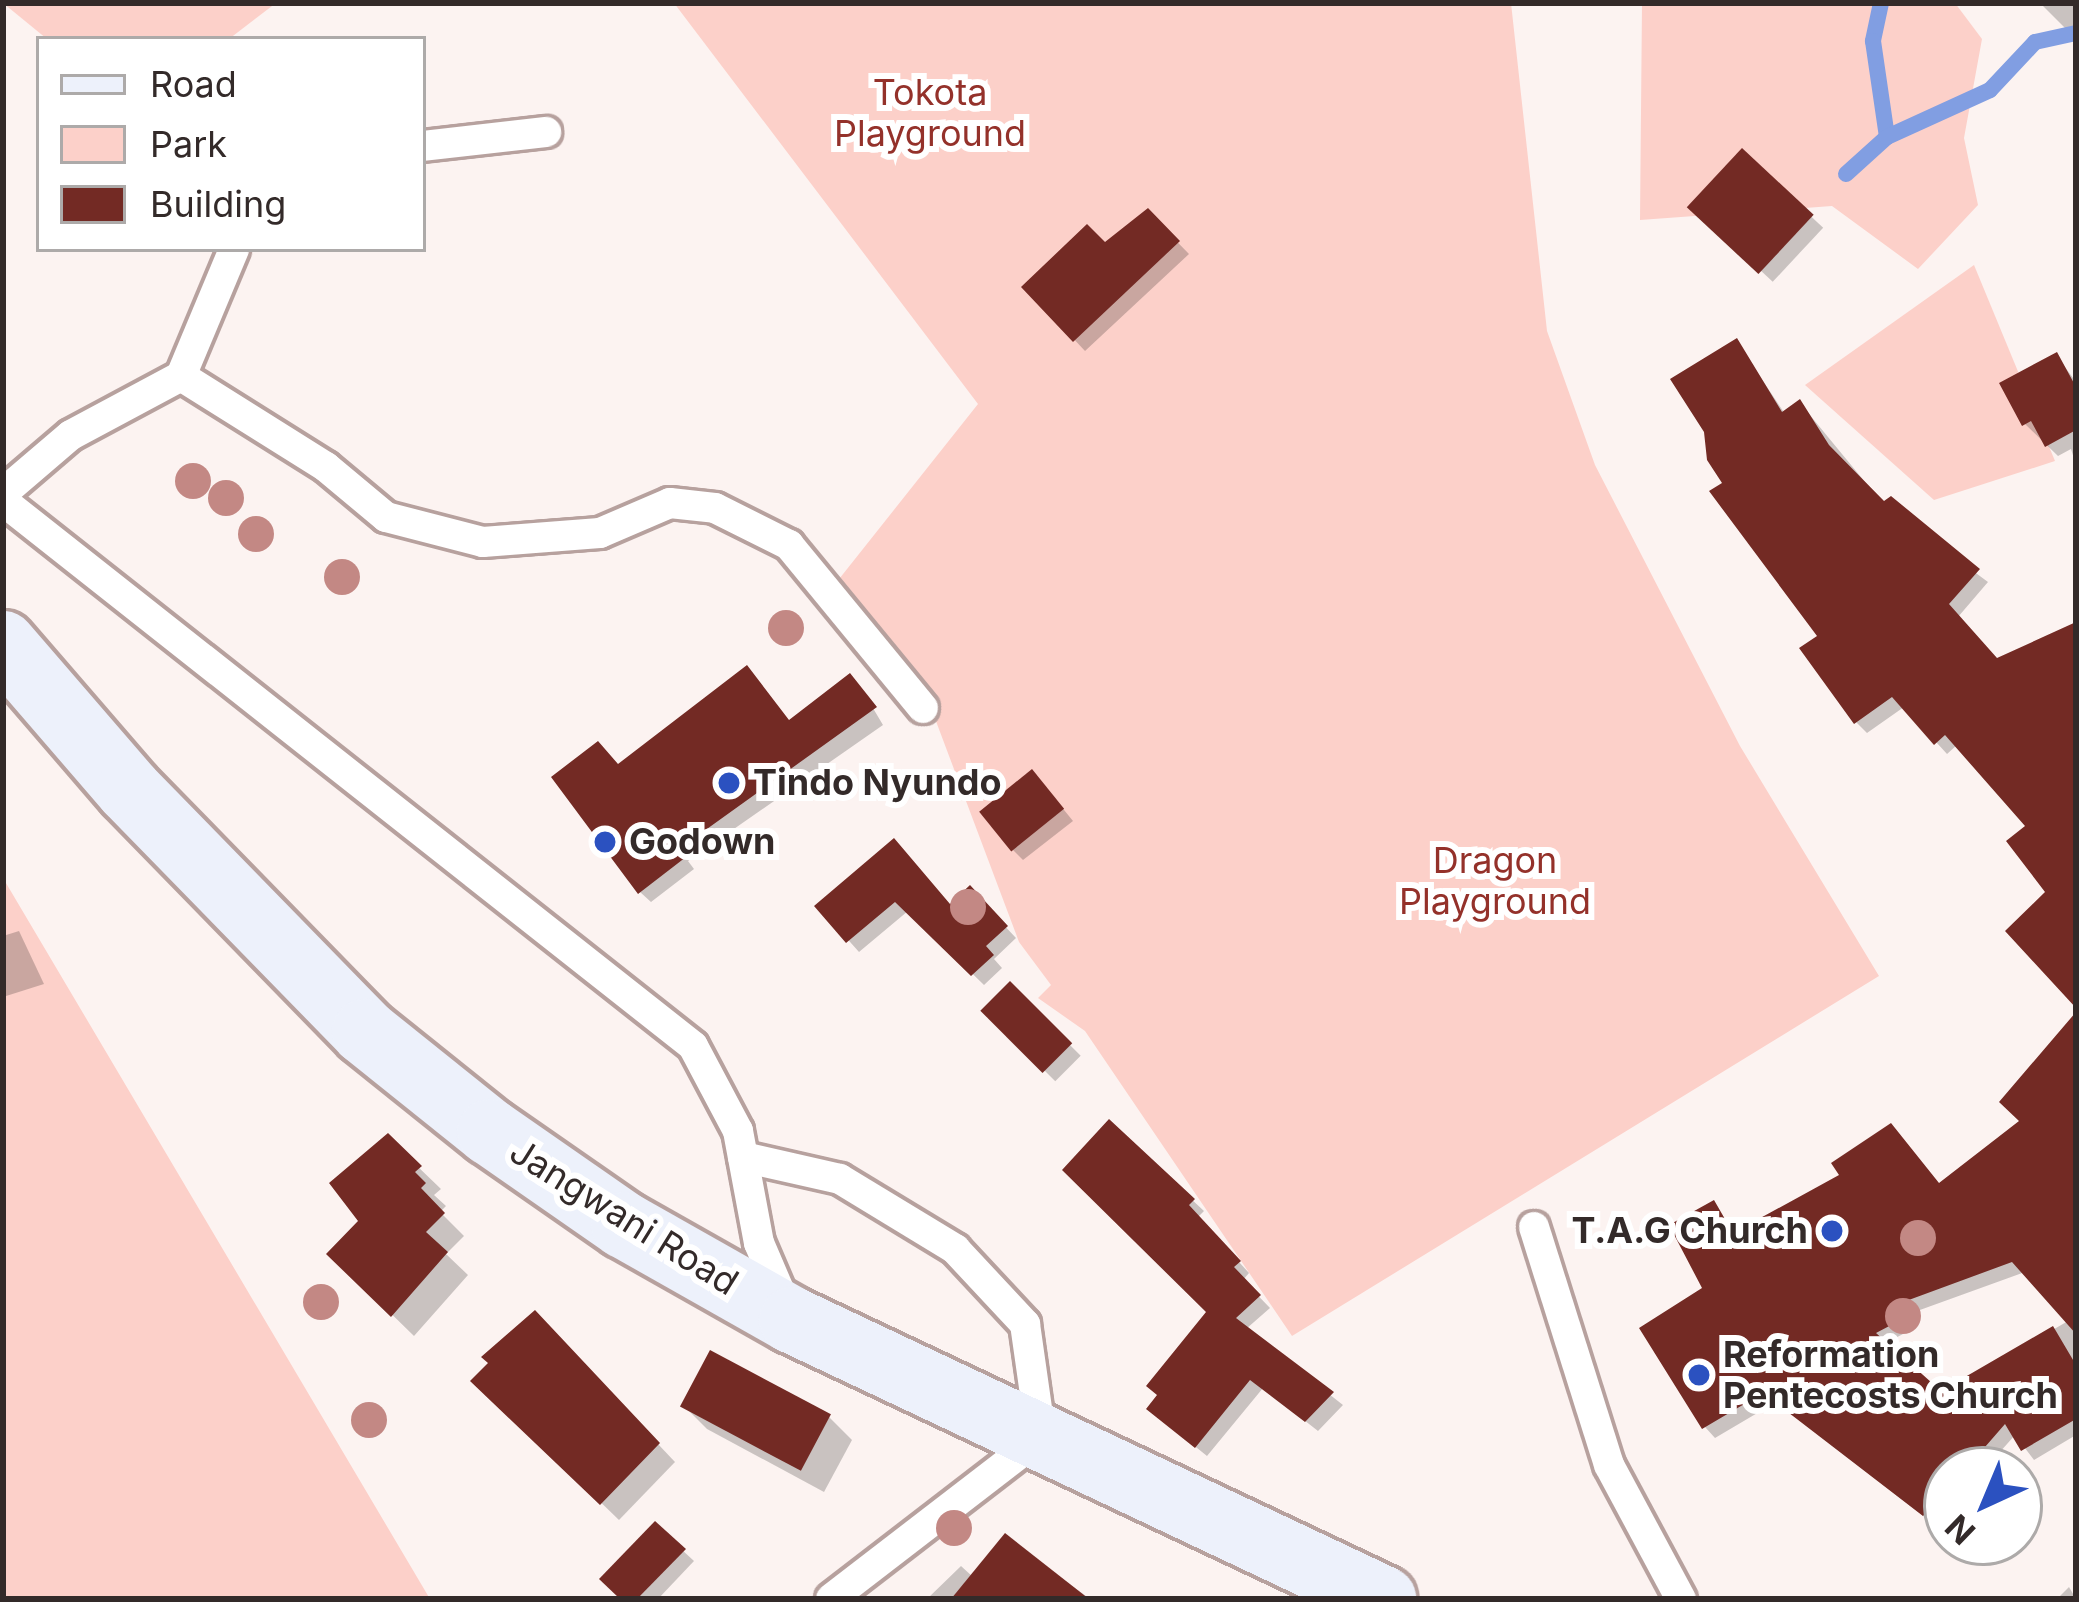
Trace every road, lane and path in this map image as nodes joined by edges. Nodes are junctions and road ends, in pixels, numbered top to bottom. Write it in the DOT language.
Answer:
graph roads {
  1 [pos="546,132"];
  2 [pos="426,146"];
  3 [pos="233,252"];
  4 [pos="181,376"];
  5 [pos="3,497"];
  6 [pos="3,644"];
  7 [pos="922,708"];
  8 [pos="743,1156"];
  9 [pos="1534,1227"];
  10 [pos="792,1320"];
  11 [pos="1041,1437"];
  12 [pos="831,1599"];
  13 [pos="1383,1599"];
  14 [pos="1681,1599"];
  1 -- 2 [label="lane"];
  3 -- 4 [label="lane"];
  4 -- 5 [label="lane"];
  4 -- 7 [label="lane"];
  5 -- 8 [label="lane"];
  6 -- 10 [label="street, Jangwani Road"];
  8 -- 10 [label="lane"];
  8 -- 11 [label="lane"];
  9 -- 14 [label="lane"];
  10 -- 11 [label="street, Jangwani Road"];
  11 -- 12 [label="lane"];
  11 -- 13 [label="street, Jangwani Road"];
}
